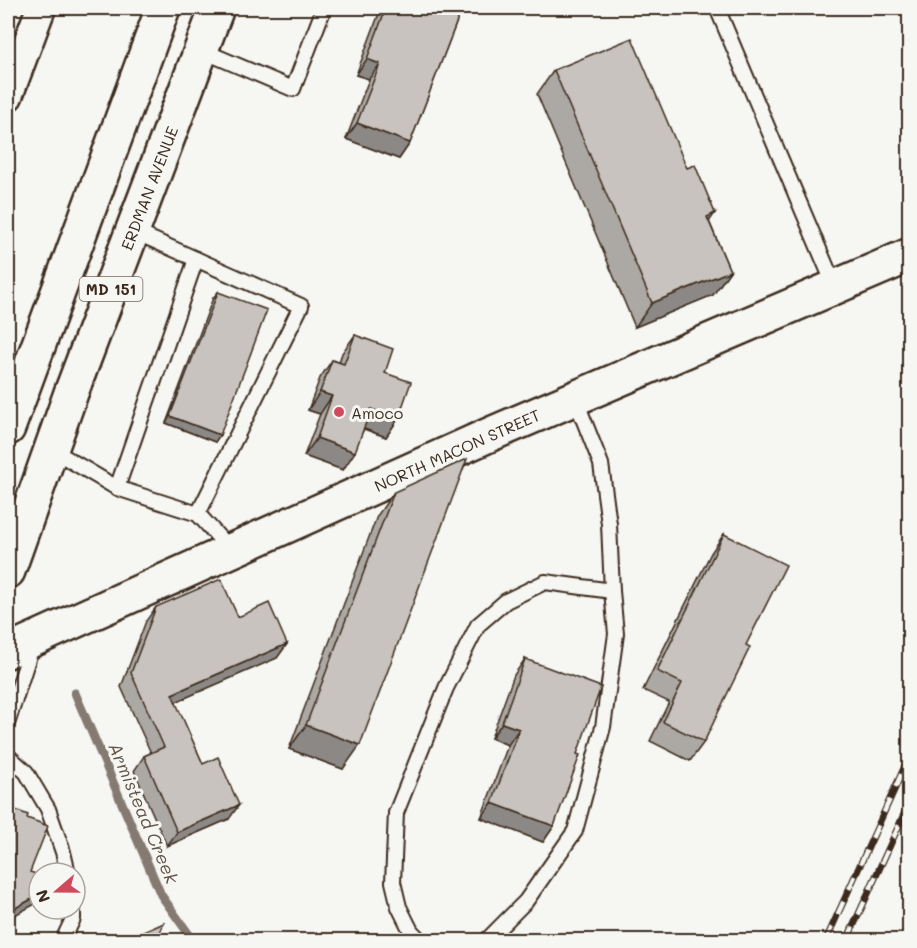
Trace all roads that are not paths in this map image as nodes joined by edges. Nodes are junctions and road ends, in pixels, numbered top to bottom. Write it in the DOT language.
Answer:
graph roads {
  1 [pos="41,8"];
  2 [pos="163,8"];
  3 [pos="216,8"];
  4 [pos="324,8"];
  5 [pos="717,8"];
  6 [pos="201,50"];
  7 [pos="8,96"];
  8 [pos="133,230"];
  9 [pos="909,255"];
  10 [pos="196,258"];
  11 [pos="835,287"];
  12 [pos="575,398"];
  13 [pos="8,428"];
  14 [pos="51,449"];
  15 [pos="117,488"];
  16 [pos="198,514"];
  17 [pos="231,551"];
  18 [pos="8,571"];
  19 [pos="612,591"];
  20 [pos="21,645"];
  21 [pos="8,721"];
  22 [pos="8,756"];
  23 [pos="65,861"];
  24 [pos="72,921"];
  25 [pos="63,940"];
  26 [pos="420,940"];
  27 [pos="487,940"];
  1 -- 7 [label="street"];
  2 -- 13 [label="main road, MD 151"];
  3 -- 6 [label="main road, ERDMAN AVENUE / MD 151"];
  4 -- 6 [label="lane"];
  5 -- 11 [label="lane"];
  6 -- 8 [label="main road, ERDMAN AVENUE / MD 151"];
  8 -- 10 [label="lane"];
  8 -- 14 [label="main road, ERDMAN AVENUE / MD 151"];
  9 -- 11 [label="main road, NORTH MACON STREET"];
  10 -- 15 [label="lane"];
  10 -- 16 [label="lane"];
  11 -- 12 [label="main road, NORTH MACON STREET"];
  12 -- 17 [label="main road, NORTH MACON STREET"];
  12 -- 19 [label="lane"];
  14 -- 15 [label="lane"];
  14 -- 18 [label="main road, ERDMAN AVENUE / MD 151"];
  15 -- 16 [label="lane"];
  16 -- 17 [label="lane"];
  17 -- 20 [label="main road, NORTH MACON STREET"];
  19 -- 26 [label="lane"];
  19 -- 27 [label="lane"];
  20 -- 21 [label="lane"];
  22 -- 23 [label="lane"];
  24 -- 25 [label="lane"];
}
